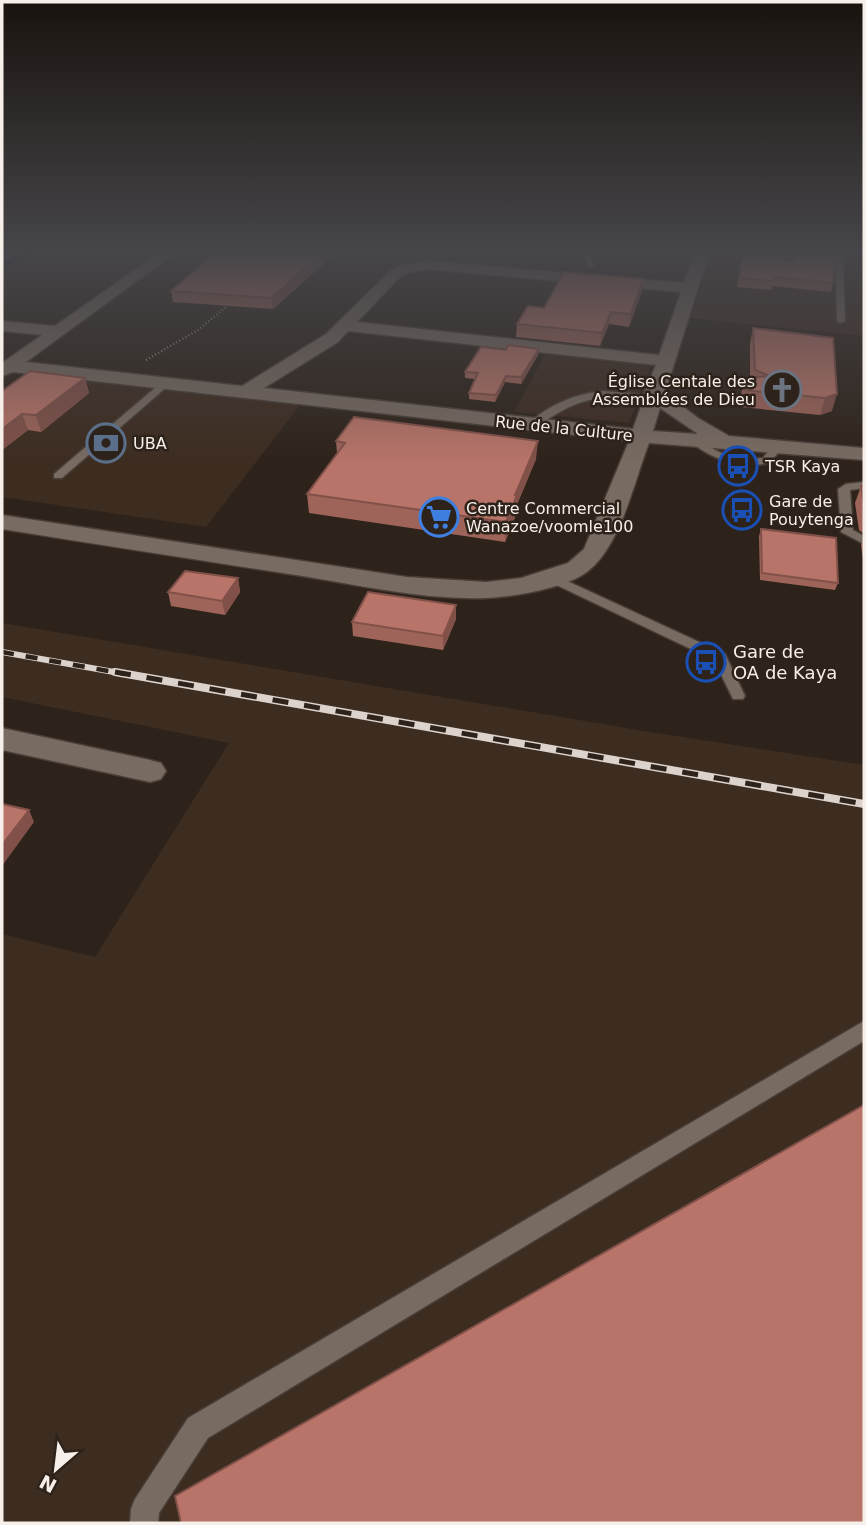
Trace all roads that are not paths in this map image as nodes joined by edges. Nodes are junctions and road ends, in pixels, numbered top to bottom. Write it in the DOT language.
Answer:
graph roads {
  1 [pos="73,321"];
  2 [pos="351,321"];
  3 [pos="680,321"];
  4 [pos="2,326"];
  5 [pos="347,326"];
  6 [pos="59,331"];
  7 [pos="667,361"];
  8 [pos="6,369"];
  9 [pos="165,384"];
  10 [pos="244,393"];
  11 [pos="653,396"];
  12 [pos="533,425"];
  13 [pos="641,436"];
  14 [pos="693,439"];
  15 [pos="733,442"];
  16 [pos="779,445"];
  17 [pos="864,454"];
  18 [pos="58,476"];
  19 [pos="864,485"];
  20 [pos="2,522"];
  21 [pos="864,540"];
  22 [pos="552,578"];
  23 [pos="738,696"];
  24 [pos="2,739"];
  25 [pos="150,771"];
  26 [pos="864,1031"];
  27 [pos="144,1523"];
  1 -- 6 [label="street"];
  2 -- 5 [label="street"];
  3 -- 7 [label="street"];
  4 -- 6 [label="street"];
  5 -- 7 [label="street"];
  5 -- 10 [label="street"];
  6 -- 8 [label="street"];
  7 -- 11 [label="street"];
  8 -- 9 [label="street, Rue de la Culture"];
  9 -- 10 [label="street, Rue de la Culture"];
  9 -- 18 [label="lane"];
  10 -- 12 [label="street, Rue de la Culture"];
  11 -- 12 [label="lane"];
  11 -- 13 [label="street"];
  11 -- 15 [label="street"];
  12 -- 13 [label="street, Rue de la Culture"];
  13 -- 14 [label="street"];
  13 -- 22 [label="street, Rue de la Culture"];
  14 -- 15 [label="street"];
  14 -- 16 [label="lane"];
  15 -- 16 [label="street"];
  16 -- 17 [label="street"];
  19 -- 21 [label="lane"];
  20 -- 22 [label="street, Rue de la Culture"];
  22 -- 23 [label="lane"];
  24 -- 25 [label="street"];
  26 -- 27 [label="lane"];
}
